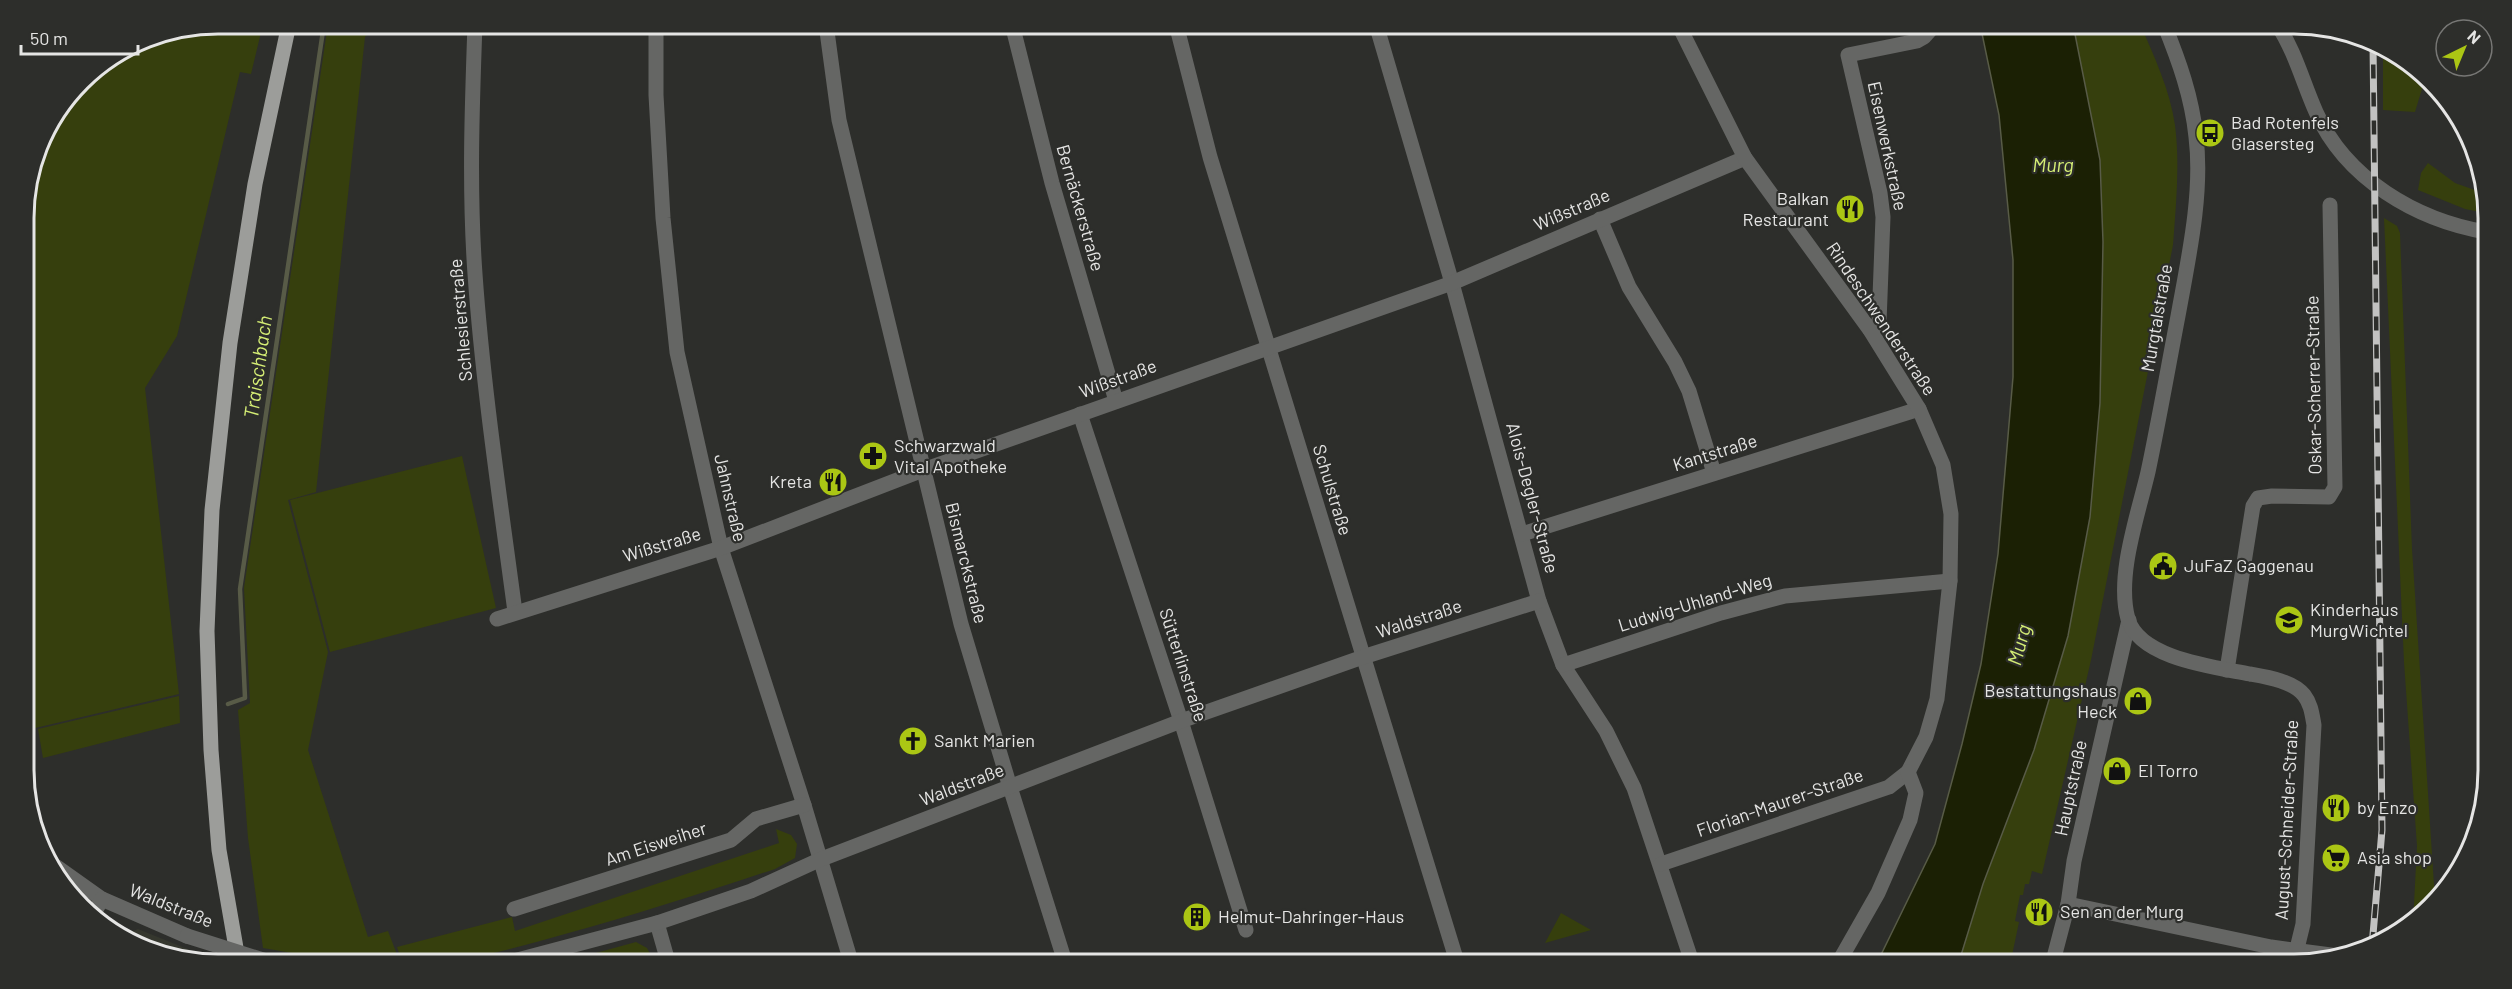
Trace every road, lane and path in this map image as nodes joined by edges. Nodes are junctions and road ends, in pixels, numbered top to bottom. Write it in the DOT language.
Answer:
graph roads {
  1 [pos="287,34"];
  2 [pos="475,34"];
  3 [pos="656,34"];
  4 [pos="827,34"];
  5 [pos="1015,34"];
  6 [pos="1179,34"];
  7 [pos="1379,34"];
  8 [pos="1683,34"];
  9 [pos="1925,34"];
  10 [pos="2168,34"];
  11 [pos="2283,34"];
  12 [pos="1745,158"];
  13 [pos="2330,205"];
  14 [pos="1600,219"];
  15 [pos="2478,230"];
  16 [pos="1452,283"];
  17 [pos="1870,330"];
  18 [pos="1268,346"];
  19 [pos="1116,401"];
  20 [pos="1919,409"];
  21 [pos="1080,414"];
  22 [pos="922,470"];
  23 [pos="1714,473"];
  24 [pos="1522,534"];
  25 [pos="721,548"];
  26 [pos="1950,581"];
  27 [pos="1539,600"];
  28 [pos="515,612"];
  29 [pos="497,619"];
  30 [pos="2129,620"];
  31 [pos="1363,657"];
  32 [pos="1563,665"];
  33 [pos="2227,670"];
  34 [pos="1181,721"];
  35 [pos="1908,772"];
  36 [pos="1010,787"];
  37 [pos="804,804"];
  38 [pos="819,860"];
  39 [pos="1661,864"];
  40 [pos="67,874"];
  41 [pos="102,899"];
  42 [pos="2068,904"];
  43 [pos="97,909"];
  44 [pos="514,909"];
  45 [pos="657,923"];
  46 [pos="1246,930"];
  47 [pos="1455,954"];
  48 [pos="1690,954"];
  49 [pos="1843,954"];
  50 [pos="2055,954"];
  51 [pos="2278,954"];
  52 [pos="2296,954"];
  53 [pos="237,955"];
  54 [pos="247,955"];
  55 [pos="537,955"];
  56 [pos="666,955"];
  57 [pos="849,955"];
  58 [pos="1063,955"];
  1 -- 53 [label="main road"];
  2 -- 28 [label="street, Schlesierstraße"];
  3 -- 25 [label="street, Jahnstraße"];
  4 -- 22 [label="street, Bismarckstraße"];
  5 -- 19 [label="street, Bernäckerstraße"];
  6 -- 18 [label="street, Schulstraße"];
  7 -- 16 [label="street, Alois-Degler-Straße"];
  8 -- 12 [label="street, Rindeschwenderstraße"];
  9 -- 17 [label="street, Eisenwerkstraße"];
  10 -- 30 [label="street, Murgtalstraße"];
  11 -- 15 [label="street"];
  12 -- 14 [label="street, Wißstraße"];
  12 -- 17 [label="street, Rindeschwenderstraße"];
  13 -- 33 [label="street, Oskar-Scherrer-Straße"];
  14 -- 16 [label="street, Wißstraße"];
  14 -- 23 [label="street"];
  16 -- 18 [label="street, Wißstraße"];
  16 -- 24 [label="street, Alois-Degler-Straße"];
  17 -- 20 [label="street, Rindeschwenderstraße"];
  18 -- 19 [label="street, Wißstraße"];
  18 -- 31 [label="street, Schulstraße"];
  19 -- 21 [label="street, Wißstraße"];
  20 -- 23 [label="street, Kantstraße"];
  20 -- 26 [label="street, Rindeschwenderstraße"];
  21 -- 22 [label="street, Wißstraße"];
  21 -- 34 [label="street, Sütterlinstraße"];
  22 -- 25 [label="street, Wißstraße"];
  22 -- 36 [label="street, Bismarckstraße"];
  23 -- 24 [label="street, Kantstraße"];
  24 -- 27 [label="street, Alois-Degler-Straße"];
  25 -- 28 [label="street, Wißstraße"];
  25 -- 37 [label="street, Jahnstraße"];
  26 -- 32 [label="street, Ludwig-Uhland-Weg"];
  26 -- 35 [label="street, Rindeschwenderstraße"];
  27 -- 31 [label="street, Waldstraße"];
  27 -- 32 [label="street, Alois-Degler-Straße"];
  28 -- 29 [label="street, Wißstraße"];
  30 -- 33 [label="street, August-Schneider-Straße"];
  30 -- 42 [label="street, Hauptstraße"];
  31 -- 34 [label="street, Waldstraße"];
  31 -- 47 [label="street, Schulstraße"];
  32 -- 39 [label="street, Alois-Degler-Straße"];
  33 -- 52 [label="street, August-Schneider-Straße"];
  34 -- 36 [label="street, Waldstraße"];
  34 -- 46 [label="street, Sütterlinstraße"];
  35 -- 39 [label="street, Florian-Maurer-Straße"];
  35 -- 49 [label="street"];
  36 -- 38 [label="street, Waldstraße"];
  36 -- 58 [label="street, Bismarckstraße"];
  37 -- 38 [label="street, Jahnstraße"];
  37 -- 44 [label="street, Am Eisweiher"];
  38 -- 45 [label="street, Waldstraße"];
  38 -- 57 [label="street, Jahnstraße"];
  39 -- 48 [label="street, Alois-Degler-Straße"];
  40 -- 41 [label="street, Waldstraße"];
  41 -- 43 [label="street"];
  41 -- 54 [label="street, Waldstraße, bridge"];
  42 -- 50 [label="street, Hauptstraße"];
  42 -- 51 [label="street"];
  45 -- 55 [label="street, Waldstraße"];
  45 -- 56 [label="street"];
}
